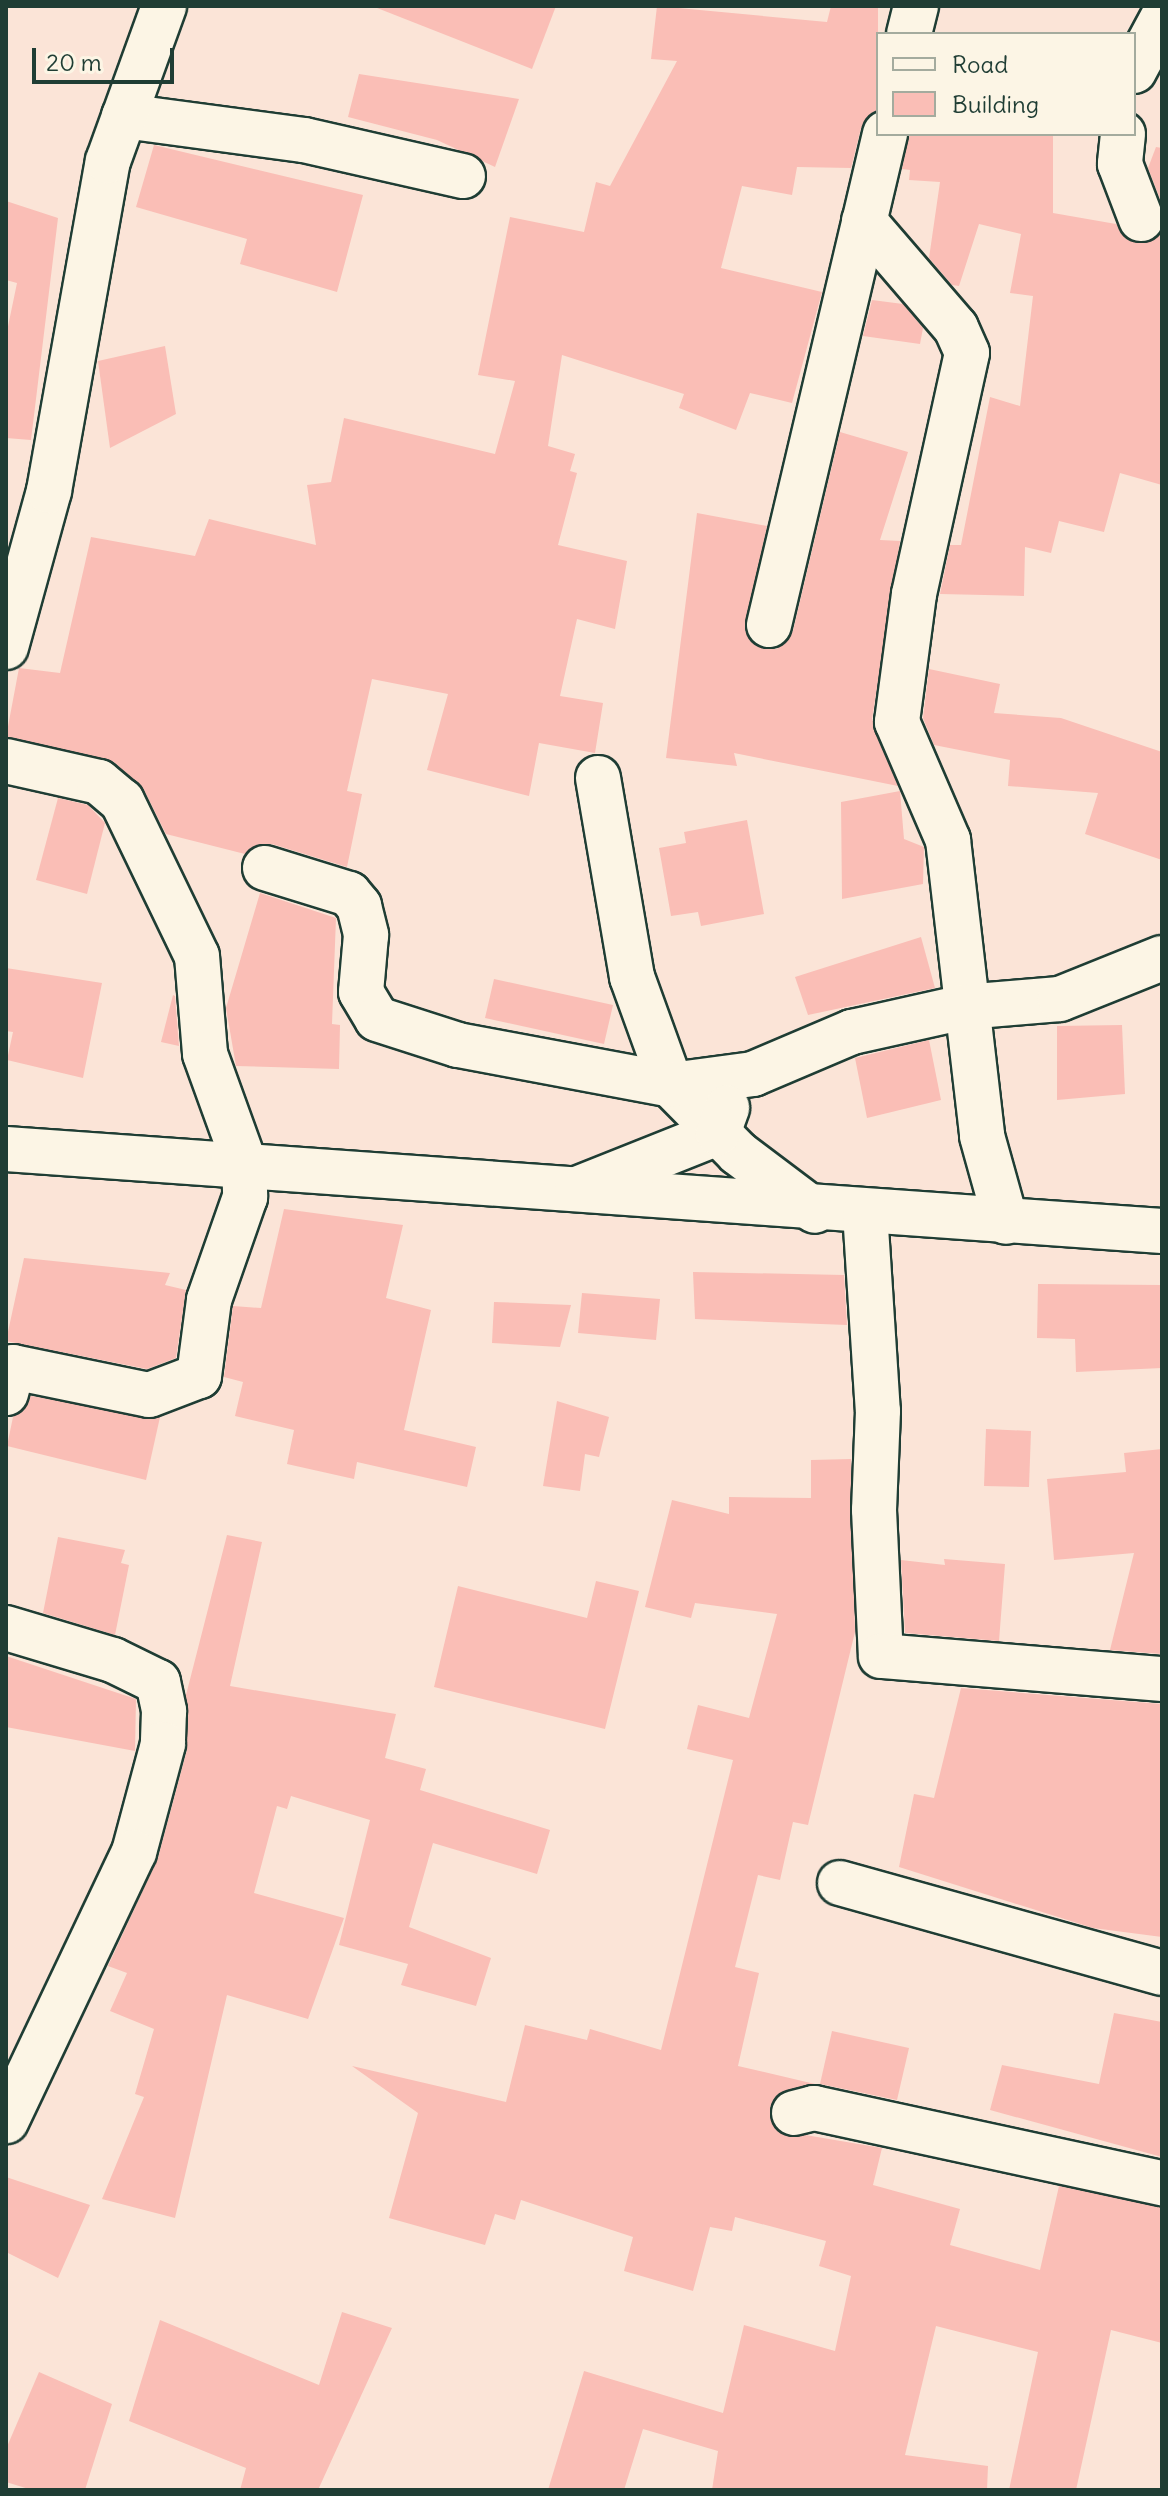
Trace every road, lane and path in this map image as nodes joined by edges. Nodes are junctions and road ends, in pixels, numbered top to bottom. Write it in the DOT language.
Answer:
graph roads {
  1 [pos="164,6"];
  2 [pos="916,6"];
  3 [pos="1162,19"];
  4 [pos="910,32"];
  5 [pos="1136,67"];
  6 [pos="124,116"];
  7 [pos="885,136"];
  8 [pos="1123,136"];
  9 [pos="463,176"];
  10 [pos="1141,219"];
  11 [pos="864,221"];
  12 [pos="12,604"];
  13 [pos="769,625"];
  14 [pos="6,647"];
  15 [pos="6,761"];
  16 [pos="598,778"];
  17 [pos="265,868"];
  18 [pos="1162,958"];
  19 [pos="964,1007"];
  20 [pos="753,1074"];
  21 [pos="671,1085"];
  22 [pos="718,1133"];
  23 [pos="6,1149"];
  24 [pos="244,1162"];
  25 [pos="563,1194"];
  26 [pos="815,1211"];
  27 [pos="865,1212"];
  28 [pos="1006,1222"];
  29 [pos="1162,1231"];
  30 [pos="6,1393"];
  31 [pos="6,1628"];
  32 [pos="1162,1679"];
  33 [pos="840,1883"];
  34 [pos="1162,1973"];
  35 [pos="794,2113"];
  36 [pos="6,2121"];
  37 [pos="1162,2183"];
  1 -- 6 [label="street"];
  2 -- 4 [label="street"];
  3 -- 5 [label="street"];
  6 -- 9 [label="street"];
  6 -- 12 [label="street"];
  7 -- 11 [label="street"];
  8 -- 10 [label="street"];
  11 -- 13 [label="street"];
  11 -- 19 [label="street"];
  12 -- 14 [label="street"];
  15 -- 24 [label="street"];
  16 -- 21 [label="street"];
  17 -- 21 [label="street"];
  18 -- 19 [label="street"];
  19 -- 20 [label="street"];
  19 -- 28 [label="street"];
  20 -- 21 [label="street"];
  20 -- 22 [label="street"];
  21 -- 22 [label="street"];
  22 -- 25 [label="street"];
  22 -- 26 [label="street"];
  23 -- 24 [label="street"];
  24 -- 25 [label="street"];
  24 -- 30 [label="street"];
  25 -- 26 [label="street"];
  26 -- 27 [label="street"];
  27 -- 28 [label="street"];
  27 -- 32 [label="street"];
  28 -- 29 [label="street"];
  31 -- 36 [label="street"];
  33 -- 34 [label="street"];
  35 -- 37 [label="street"];
}
